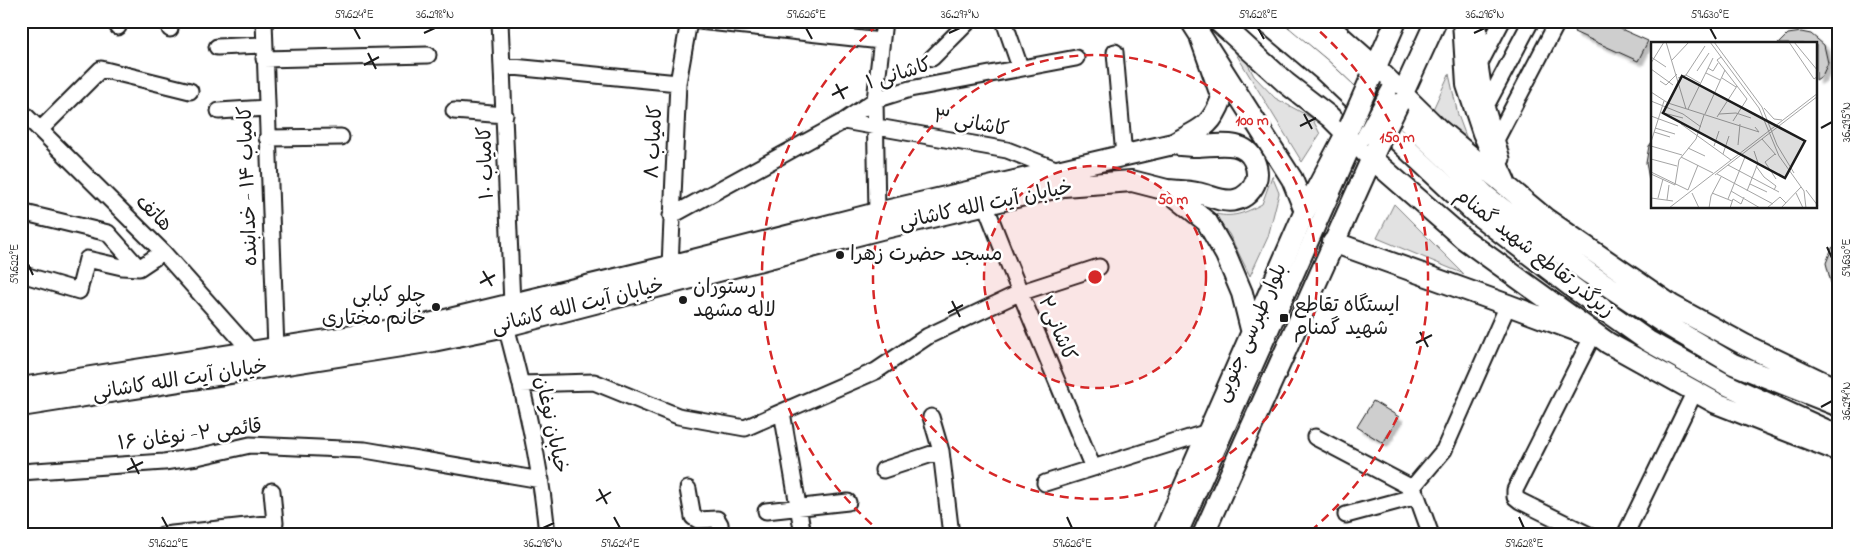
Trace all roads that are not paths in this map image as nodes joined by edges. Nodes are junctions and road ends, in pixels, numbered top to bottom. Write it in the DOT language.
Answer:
graph roads {
  1 [pos="264,21"];
  2 [pos="500,21"];
  3 [pos="689,21"];
  4 [pos="699,21"];
  5 [pos="884,21"];
  6 [pos="969,21"];
  7 [pos="1004,21"];
  8 [pos="1191,21"];
  9 [pos="1218,21"];
  10 [pos="1265,21"];
  11 [pos="1297,21"];
  12 [pos="1323,21"];
  13 [pos="1396,21"];
  14 [pos="1436,21"];
  15 [pos="1463,21"];
  16 [pos="1479,21"];
  17 [pos="1502,21"];
  18 [pos="1531,21"];
  19 [pos="1558,21"];
  20 [pos="1201,39"];
  21 [pos="881,41"];
  22 [pos="217,47"];
  23 [pos="264,52"];
  24 [pos="1115,52"];
  25 [pos="428,55"];
  26 [pos="932,58"];
  27 [pos="1076,58"];
  28 [pos="1480,65"];
  29 [pos="503,66"];
  30 [pos="1020,67"];
  31 [pos="678,83"];
  32 [pos="1387,85"];
  33 [pos="190,90"];
  34 [pos="875,100"];
  35 [pos="1486,106"];
  36 [pos="266,108"];
  37 [pos="21,111"];
  38 [pos="219,111"];
  39 [pos="454,111"];
  40 [pos="505,115"];
  41 [pos="844,121"];
  42 [pos="874,126"];
  43 [pos="40,130"];
  44 [pos="341,137"];
  45 [pos="267,138"];
  46 [pos="1497,138"];
  47 [pos="1360,141"];
  48 [pos="1173,144"];
  49 [pos="1124,156"];
  50 [pos="1058,170"];
  51 [pos="1508,189"];
  52 [pos="1167,190"];
  53 [pos="986,204"];
  54 [pos="1305,211"];
  55 [pos="21,212"];
  56 [pos="877,213"];
  57 [pos="671,216"];
  58 [pos="1333,242"];
  59 [pos="162,252"];
  60 [pos="670,266"];
  61 [pos="1099,267"];
  62 [pos="139,268"];
  63 [pos="21,274"];
  64 [pos="1019,293"];
  65 [pos="512,304"];
  66 [pos="1508,305"];
  67 [pos="506,326"];
  68 [pos="1252,333"];
  69 [pos="1600,340"];
  70 [pos="276,349"];
  71 [pos="252,360"];
  72 [pos="521,384"];
  73 [pos="21,388"];
  74 [pos="1839,390"];
  75 [pos="1695,391"];
  76 [pos="21,406"];
  77 [pos="1839,406"];
  78 [pos="782,412"];
  79 [pos="930,417"];
  80 [pos="1208,432"];
  81 [pos="1839,436"];
  82 [pos="1315,438"];
  83 [pos="941,451"];
  84 [pos="1839,451"];
  85 [pos="1093,468"];
  86 [pos="883,470"];
  87 [pos="21,472"];
  88 [pos="541,480"];
  89 [pos="1045,483"];
  90 [pos="688,489"];
  91 [pos="272,491"];
  92 [pos="1414,492"];
  93 [pos="848,502"];
  94 [pos="800,507"];
  95 [pos="766,511"];
  96 [pos="1346,515"];
  97 [pos="1560,528"];
  98 [pos="163,535"];
  99 [pos="547,535"];
  100 [pos="721,535"];
  101 [pos="803,535"];
  102 [pos="951,535"];
  103 [pos="1163,535"];
  104 [pos="1179,535"];
  105 [pos="1187,535"];
  106 [pos="1203,535"];
  107 [pos="1430,535"];
  108 [pos="1589,535"];
  109 [pos="1626,535"];
  1 -- 23 [label="street, کامیاب ۱۴ - خدابنده"];
  2 -- 29 [label="street, کامیاب ۱۰"];
  3 -- 31 [label="street, کامیاب ۸"];
  4 -- 21 [label="street"];
  5 -- 21 [label="street"];
  6 -- 26 [label="street"];
  7 -- 30 [label="street"];
  8 -- 20 [label="main road"];
  9 -- 47 [label="main road"];
  10 -- 81 [label="main road, زیرگذر تقاطع شهید گمنام"];
  11 -- 77 [label="main road, زیرگذر تقاطع شهید گمنام"];
  12 -- 32 [label="main road"];
  13 -- 32 [label="main road"];
  14 -- 32 [label="main road"];
  15 -- 51 [label="main road"];
  16 -- 28 [label="street"];
  17 -- 28 [label="street"];
  18 -- 35 [label="street"];
  19 -- 46 [label="street"];
  20 -- 48 [label="main road, خیابان آیت الله کاشانی"];
  20 -- 54 [label="main road"];
  21 -- 34 [label="street"];
  22 -- 23 [label="street"];
  23 -- 25 [label="street"];
  23 -- 36 [label="street, کامیاب ۱۴ - خدابنده"];
  24 -- 49 [label="street"];
  27 -- 30 [label="street, کاشانی ۱"];
  28 -- 35 [label="street"];
  29 -- 31 [label="street"];
  29 -- 40 [label="street, کامیاب ۱۰"];
  30 -- 34 [label="street, کاشانی ۱"];
  31 -- 57 [label="street, کامیاب ۸"];
  32 -- 47 [label="main road, bridge"];
  32 -- 47 [label="main road, bridge"];
  32 -- 51 [label="main road"];
  33 -- 43 [label="street"];
  34 -- 41 [label="street, کاشانی ۱"];
  34 -- 42 [label="street"];
  35 -- 46 [label="street"];
  36 -- 38 [label="street"];
  36 -- 45 [label="street, کامیاب ۱۴ - خدابنده"];
  37 -- 43 [label="street, هاتف"];
  39 -- 40 [label="street"];
  40 -- 65 [label="street, کامیاب ۱۰"];
  41 -- 42 [label="street, کاشانی ۳"];
  41 -- 57 [label="street, کاشانی ۱"];
  42 -- 50 [label="street, کاشانی ۳"];
  42 -- 56 [label="street"];
  43 -- 59 [label="street, هاتف"];
  44 -- 45 [label="street"];
  45 -- 70 [label="street, کامیاب ۱۴ - خدابنده"];
  46 -- 51 [label="street"];
  47 -- 54 [label="main road, بلوار طبرسی جنوبی"];
  47 -- 58 [label="main road, بلوار طبرسی جنوبی"];
  47 -- 69 [label="main road"];
  47 -- 104 [label="street"];
  47 -- 105 [label="street"];
  48 -- 49 [label="main road, خیابان آیت الله کاشانی"];
  48 -- 52 [label="main road"];
  49 -- 50 [label="main road, خیابان آیت الله کاشانی"];
  50 -- 56 [label="main road, خیابان آیت الله کاشانی"];
  51 -- 74 [label="main road"];
  52 -- 53 [label="main road, خیابان آیت الله کاشانی"];
  52 -- 68 [label="main road, خیابان آیت الله کاشانی"];
  53 -- 64 [label="street, کاشانی۲"];
  53 -- 67 [label="main road, خیابان آیت الله کاشانی"];
  54 -- 68 [label="main road, بلوار طبرسی جنوبی"];
  55 -- 62 [label="street"];
  56 -- 60 [label="main road, خیابان آیت الله کاشانی"];
  57 -- 60 [label="street, کامیاب ۸"];
  58 -- 66 [label="main road"];
  58 -- 106 [label="main road, بلوار طبرسی جنوبی"];
  59 -- 62 [label="street"];
  59 -- 71 [label="street, هاتف"];
  60 -- 65 [label="main road, خیابان آیت الله کاشانی"];
  61 -- 64 [label="street"];
  62 -- 63 [label="street"];
  64 -- 78 [label="street"];
  64 -- 85 [label="street, کاشانی۲"];
  65 -- 70 [label="main road, خیابان آیت الله کاشانی"];
  66 -- 69 [label="main road"];
  66 -- 92 [label="street"];
  67 -- 71 [label="main road, خیابان آیت الله کاشانی"];
  67 -- 72 [label="street, خیابان نوغان"];
  68 -- 80 [label="main road, بلوار طبرسی جنوبی"];
  69 -- 75 [label="main road"];
  69 -- 97 [label="street"];
  70 -- 71 [label="main road, خیابان آیت الله کاشانی"];
  71 -- 73 [label="main road, خیابان آیت الله کاشانی"];
  71 -- 76 [label="main road, خیابان آیت الله کاشانی"];
  72 -- 78 [label="street"];
  72 -- 88 [label="street, خیابان نوغان"];
  75 -- 84 [label="main road"];
  75 -- 109 [label="street"];
  78 -- 94 [label="street"];
  79 -- 83 [label="street"];
  80 -- 85 [label="street"];
  80 -- 103 [label="main road, بلوار طبرسی جنوبی"];
  82 -- 92 [label="street"];
  83 -- 86 [label="street"];
  83 -- 102 [label="street"];
  85 -- 89 [label="street"];
  87 -- 88 [label="street, قائمی ۲- نوغان ۱۶"];
  88 -- 99 [label="street, خیابان نوغان"];
  90 -- 100 [label="street"];
  91 -- 98 [label="street"];
  92 -- 96 [label="street"];
  92 -- 107 [label="street"];
  93 -- 94 [label="street"];
  94 -- 95 [label="street"];
  94 -- 101 [label="street"];
  97 -- 108 [label="street"];
}
